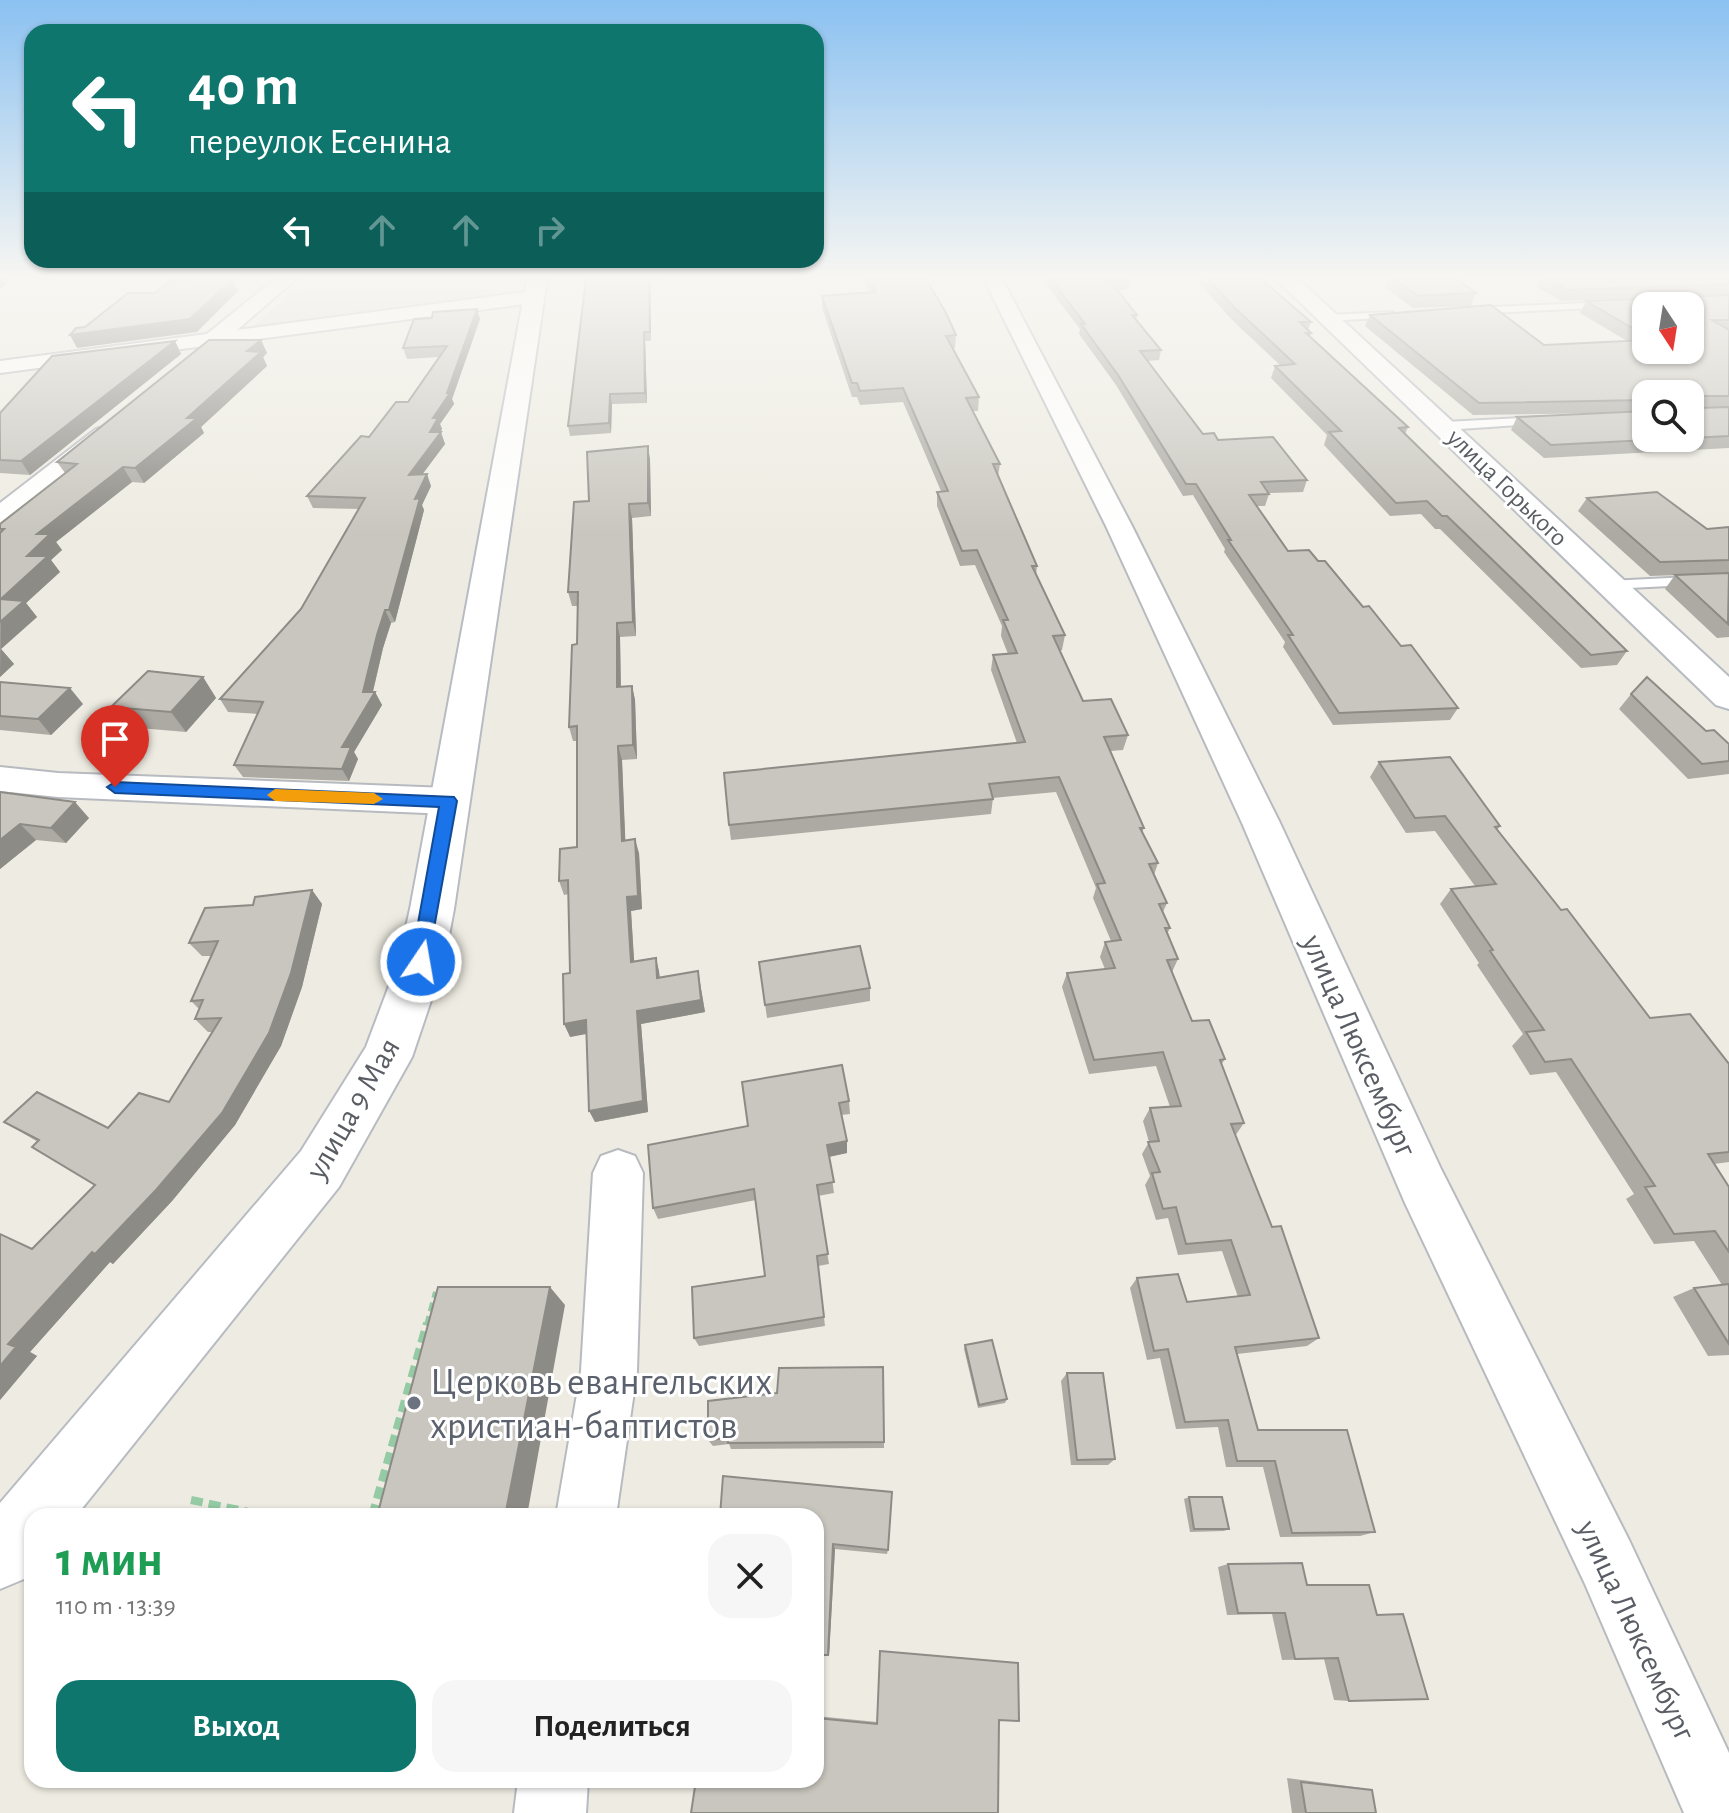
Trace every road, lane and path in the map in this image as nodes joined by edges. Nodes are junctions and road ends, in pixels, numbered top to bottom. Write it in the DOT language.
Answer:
graph roads {
  1 [pos="26,364"];
  2 [pos="185,364"];
  3 [pos="521,364"];
  4 [pos="1036,364"];
  5 [pos="1376,364"];
  6 [pos="0,367"];
  7 [pos="177,371"];
  8 [pos="1553,421"];
  9 [pos="117,423"];
  10 [pos="1445,426"];
  11 [pos="0,516"];
  12 [pos="1729,579"];
  13 [pos="1609,585"];
  14 [pos="1729,697"];
  15 [pos="0,779"];
  16 [pos="448,801"];
  17 [pos="618,1173"];
  18 [pos="436,1292"];
  19 [pos="191,1500"];
  20 [pos="39,1508"];
  21 [pos="230,1508"];
  22 [pos="374,1508"];
  23 [pos="587,1508"];
  24 [pos="24,1526"];
  25 [pos="0,1555"];
  26 [pos="552,1788"];
  27 [pos="550,1813"];
  28 [pos="1720,1813"];
  1 -- 6 [label="street"];
  2 -- 7 [label="street"];
  3 -- 16 [label="street, улица 9 Мая"];
  4 -- 28 [label="street, улица Люксембург"];
  5 -- 10 [label="street, улица Горького"];
  8 -- 10 [label="lane"];
  9 -- 11 [label="street"];
  10 -- 13 [label="street, улица Горького"];
  12 -- 13 [label="lane"];
  13 -- 14 [label="street, улица Горького"];
  15 -- 16 [label="street"];
  16 -- 20 [label="street, улица 9 Мая"];
  17 -- 23 [label="street"];
  18 -- 22 [label="path"];
  19 -- 21 [label="path"];
  24 -- 25 [label="street, улица 9 Мая"];
  26 -- 27 [label="street"];
}
